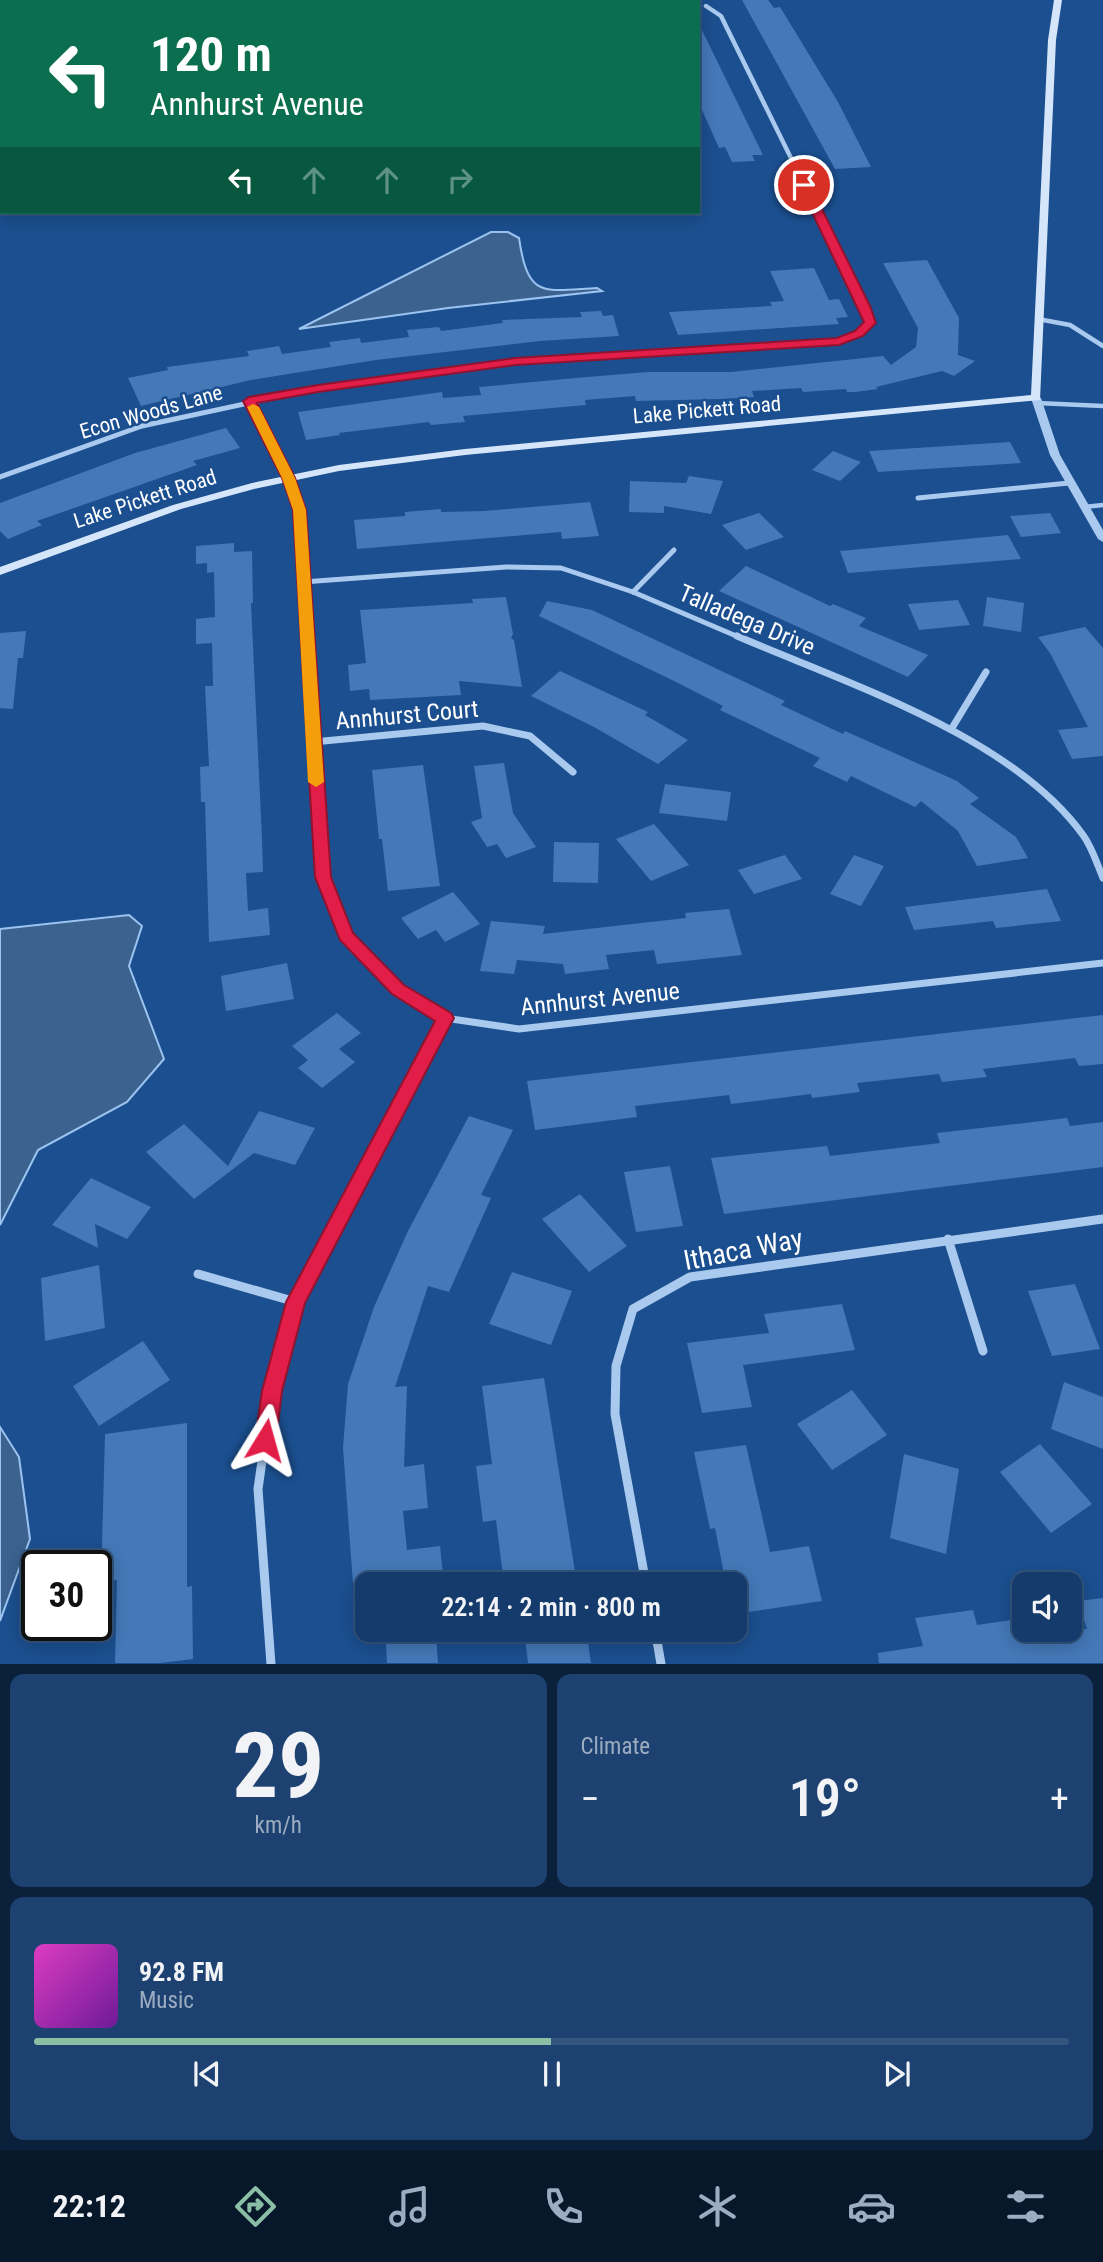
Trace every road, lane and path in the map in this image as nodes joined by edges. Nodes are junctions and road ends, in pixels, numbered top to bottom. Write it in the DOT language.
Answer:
graph roads {
  1 [pos="1058,0"];
  2 [pos="706,6"];
  3 [pos="1038,319"];
  4 [pos="1103,346"];
  5 [pos="249,401"];
  6 [pos="1037,401"];
  7 [pos="1103,406"];
  8 [pos="0,477"];
  9 [pos="289,478"];
  10 [pos="1069,482"];
  11 [pos="918,498"];
  12 [pos="1103,505"];
  13 [pos="1084,507"];
  14 [pos="1103,539"];
  15 [pos="674,550"];
  16 [pos="0,571"];
  17 [pos="303,582"];
  18 [pos="633,592"];
  19 [pos="986,672"];
  20 [pos="952,728"];
  21 [pos="313,742"];
  22 [pos="573,772"];
  23 [pos="1103,878"];
  24 [pos="1103,963"];
  25 [pos="445,1018"];
  26 [pos="1103,1219"];
  27 [pos="948,1239"];
  28 [pos="198,1275"];
  29 [pos="296,1302"];
  30 [pos="983,1352"];
  31 [pos="644,1572"];
  32 [pos="657,1642"];
  33 [pos="271,1664"];
  34 [pos="661,1664"];
  1 -- 3 [label="main road"];
  2 -- 5 [label="street, Econ Woods Lane"];
  3 -- 4 [label="lane"];
  3 -- 6 [label="main road"];
  5 -- 8 [label="street, Econ Woods Lane"];
  5 -- 9 [label="street, Annhurst Avenue"];
  6 -- 7 [label="lane"];
  6 -- 9 [label="main road, Lake Pickett Road"];
  6 -- 10 [label="street"];
  9 -- 16 [label="main road, Lake Pickett Road"];
  9 -- 17 [label="street, Annhurst Avenue"];
  10 -- 11 [label="street"];
  10 -- 13 [label="street"];
  12 -- 13 [label="lane"];
  13 -- 14 [label="street"];
  15 -- 18 [label="street"];
  17 -- 18 [label="street, Talladega Drive"];
  17 -- 21 [label="street, Annhurst Avenue"];
  18 -- 20 [label="street, Talladega Drive"];
  19 -- 20 [label="street"];
  20 -- 23 [label="street, Talladega Drive"];
  21 -- 22 [label="street, Annhurst Court"];
  21 -- 25 [label="street, Annhurst Avenue"];
  24 -- 25 [label="street, Annhurst Avenue"];
  25 -- 29 [label="street"];
  26 -- 27 [label="street, Ithaca Way"];
  27 -- 30 [label="street"];
  27 -- 31 [label="street, Ithaca Way"];
  28 -- 29 [label="street"];
  29 -- 33 [label="street"];
  32 -- 34 [label="street"];
}
